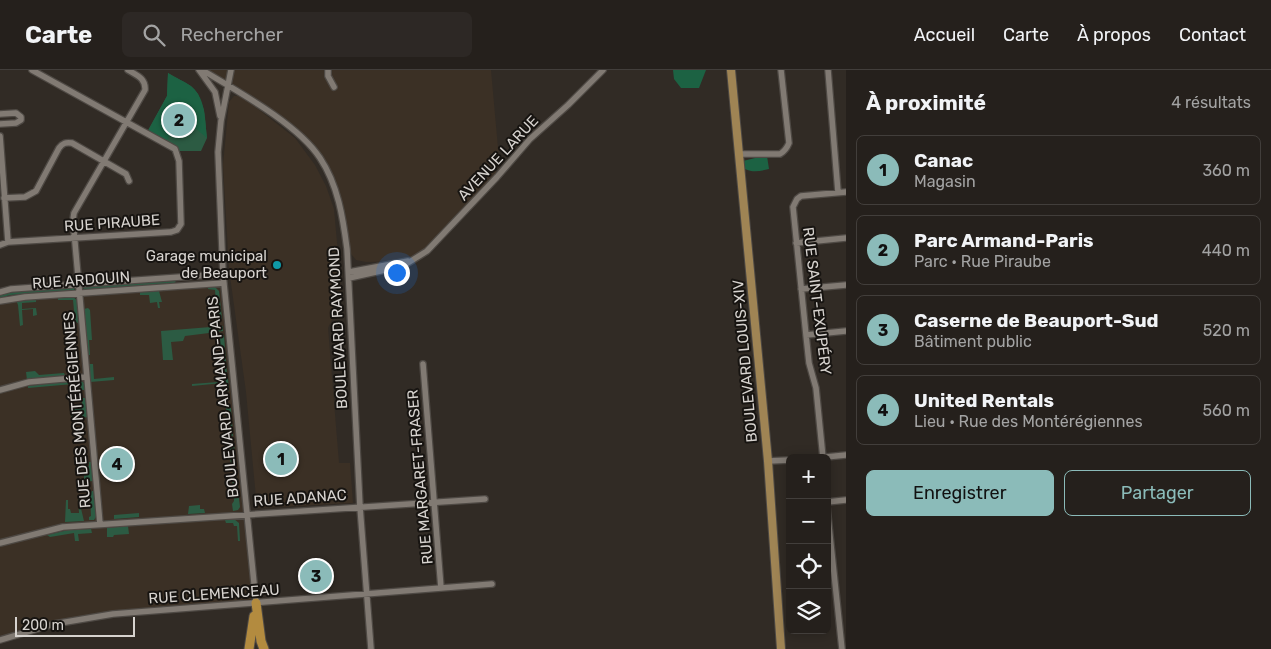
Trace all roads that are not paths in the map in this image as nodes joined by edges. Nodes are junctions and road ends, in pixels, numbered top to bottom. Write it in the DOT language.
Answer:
graph roads {
  1 [pos="32,70"];
  2 [pos="128,70"];
  3 [pos="200,70"];
  4 [pos="231,70"];
  5 [pos="328,70"];
  6 [pos="603,70"];
  7 [pos="731,70"];
  8 [pos="781,70"];
  9 [pos="828,70"];
  10 [pos="228,85"];
  11 [pos="334,87"];
  12 [pos="0,114"];
  13 [pos="127,121"];
  14 [pos="221,121"];
  15 [pos="0,124"];
  16 [pos="0,136"];
  17 [pos="740,154"];
  18 [pos="104,161"];
  19 [pos="129,181"];
  20 [pos="838,192"];
  21 [pos="846,192"];
  22 [pos="4,198"];
  23 [pos="74,238"];
  24 [pos="846,238"];
  25 [pos="8,242"];
  26 [pos="796,243"];
  27 [pos="0,245"];
  28 [pos="223,274"];
  29 [pos="349,275"];
  30 [pos="224,283"];
  31 [pos="78,284"];
  32 [pos="846,285"];
  33 [pos="801,289"];
  34 [pos="0,292"];
  35 [pos="79,293"];
  36 [pos="0,301"];
  37 [pos="846,331"];
  38 [pos="806,335"];
  39 [pos="423,364"];
  40 [pos="86,377"];
  41 [pos="0,390"];
  42 [pos="823,454"];
  43 [pos="846,455"];
  44 [pos="831,457"];
  45 [pos="786,460"];
  46 [pos="768,461"];
  47 [pos="485,499"];
  48 [pos="846,500"];
  49 [pos="434,502"];
  50 [pos="831,502"];
  51 [pos="360,507"];
  52 [pos="246,514"];
  53 [pos="100,524"];
  54 [pos="0,543"];
  55 [pos="831,544"];
  56 [pos="492,584"];
  57 [pos="442,588"];
  58 [pos="366,594"];
  59 [pos="256,603"];
  60 [pos="0,640"];
  61 [pos="249,649"];
  62 [pos="264,649"];
  63 [pos="371,649"];
  64 [pos="781,649"];
  65 [pos="842,649"];
  1 -- 13 [label="street"];
  2 -- 13 [label="street, RUE DES MONTÉRÉGIENNES"];
  3 -- 10 [label="street, BOULEVARD RAYMOND"];
  3 -- 14 [label="street"];
  4 -- 10 [label="street, BOULEVARD ARMAND-PARIS"];
  5 -- 11 [label="street"];
  6 -- 29 [label="street, AVENUE LARUE"];
  7 -- 17 [label="main road, BOULEVARD LOUIS-XIV"];
  8 -- 17 [label="street"];
  9 -- 20 [label="street"];
  10 -- 14 [label="street, BOULEVARD ARMAND-PARIS"];
  10 -- 29 [label="street, BOULEVARD RAYMOND"];
  12 -- 15 [label="street"];
  13 -- 18 [label="street, RUE DES MONTÉRÉGIENNES"];
  13 -- 23 [label="street, RUE PIRAUBE"];
  14 -- 28 [label="street, BOULEVARD ARMAND-PARIS"];
  16 -- 22 [label="street"];
  17 -- 46 [label="main road, BOULEVARD LOUIS-XIV"];
  18 -- 19 [label="street"];
  18 -- 22 [label="street"];
  18 -- 23 [label="street, RUE DES MONTÉRÉGIENNES"];
  20 -- 21 [label="street, RUE SAINT-EXUPÉRY"];
  20 -- 26 [label="street, RUE SAINT-EXUPÉRY"];
  22 -- 25 [label="street"];
  23 -- 25 [label="street, RUE PIRAUBE"];
  23 -- 31 [label="street, RUE DES MONTÉRÉGIENNES"];
  24 -- 26 [label="street"];
  25 -- 27 [label="street, RUE PIRAUBE"];
  26 -- 33 [label="street, RUE SAINT-EXUPÉRY"];
  28 -- 30 [label="street, BOULEVARD ARMAND-PARIS"];
  28 -- 31 [label="street, RUE ARDOUIN"];
  29 -- 51 [label="street, BOULEVARD RAYMOND"];
  30 -- 35 [label="street, RUE ARDOUIN"];
  30 -- 52 [label="street, BOULEVARD ARMAND-PARIS"];
  31 -- 34 [label="street, RUE ARDOUIN"];
  31 -- 35 [label="street, RUE DES MONTÉRÉGIENNES"];
  32 -- 33 [label="street"];
  33 -- 38 [label="street, RUE SAINT-EXUPÉRY"];
  35 -- 36 [label="street, RUE ARDOUIN"];
  35 -- 40 [label="street, RUE DES MONTÉRÉGIENNES"];
  37 -- 38 [label="street"];
  38 -- 42 [label="street, RUE SAINT-EXUPÉRY"];
  39 -- 49 [label="street, RUE MARGARET-FRASER"];
  40 -- 41 [label="street"];
  40 -- 53 [label="street, RUE DES MONTÉRÉGIENNES"];
  43 -- 44 [label="street"];
  45 -- 46 [label="street"];
  46 -- 64 [label="main road, BOULEVARD LOUIS-XIV"];
  47 -- 49 [label="street, RUE ADANAC"];
  48 -- 50 [label="street"];
  49 -- 51 [label="street, RUE ADANAC"];
  49 -- 57 [label="street, RUE MARGARET-FRASER"];
  51 -- 52 [label="street, RUE ADANAC"];
  51 -- 58 [label="street, BOULEVARD RAYMOND"];
  52 -- 53 [label="street, RUE ADANAC"];
  52 -- 59 [label="street, BOULEVARD ARMAND-PARIS"];
  53 -- 54 [label="street, RUE ADANAC"];
  55 -- 65 [label="street"];
  56 -- 57 [label="street, RUE CLEMENCEAU"];
  57 -- 58 [label="street, RUE CLEMENCEAU"];
  58 -- 59 [label="street, RUE CLEMENCEAU"];
  58 -- 63 [label="street, BOULEVARD RAYMOND"];
  59 -- 60 [label="street, RUE CLEMENCEAU"];
  59 -- 61 [label="highway"];
  59 -- 62 [label="highway"];
}
